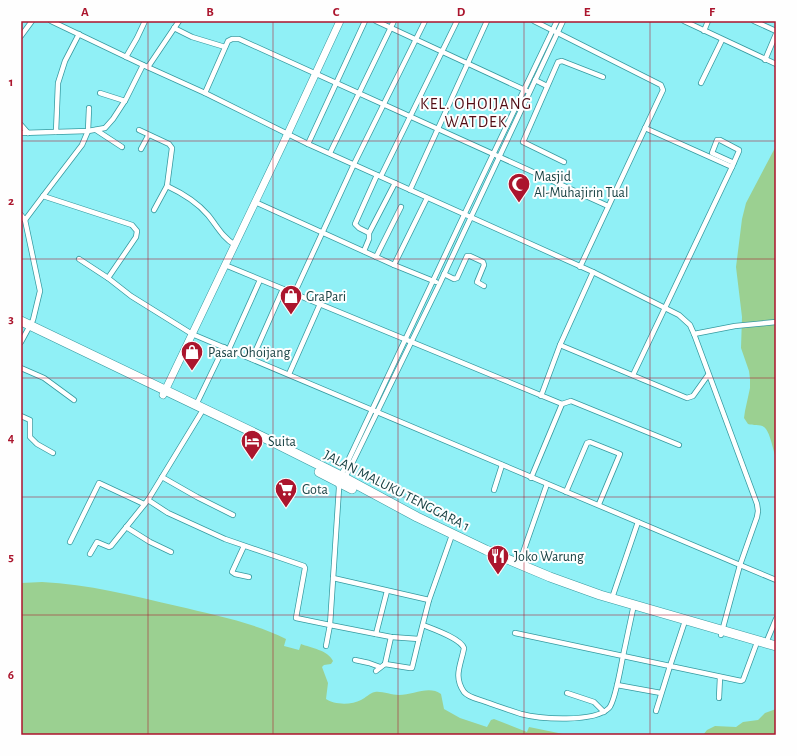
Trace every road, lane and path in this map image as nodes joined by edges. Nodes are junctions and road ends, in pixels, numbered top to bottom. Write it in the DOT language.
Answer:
graph roads {
  1 [pos="32,21"];
  2 [pos="51,21"];
  3 [pos="145,21"];
  4 [pos="179,21"];
  5 [pos="340,21"];
  6 [pos="365,21"];
  7 [pos="376,21"];
  8 [pos="394,21"];
  9 [pos="425,21"];
  10 [pos="457,21"];
  11 [pos="487,21"];
  12 [pos="534,21"];
  13 [pos="557,21"];
  14 [pos="563,21"];
  15 [pos="684,21"];
  16 [pos="708,21"];
  17 [pos="754,21"];
  18 [pos="760,22"];
  19 [pos="174,28"];
  20 [pos="390,28"];
  21 [pos="555,31"];
  22 [pos="704,31"];
  23 [pos="776,31"];
  24 [pos="79,34"];
  25 [pos="776,34"];
  26 [pos="21,36"];
  27 [pos="416,39"];
  28 [pos="722,40"];
  29 [pos="225,46"];
  30 [pos="442,52"];
  31 [pos="126,56"];
  32 [pos="765,60"];
  33 [pos="467,63"];
  34 [pos="776,64"];
  35 [pos="146,66"];
  36 [pos="315,72"];
  37 [pos="603,78"];
  38 [pos="535,80"];
  39 [pos="336,82"];
  40 [pos="701,83"];
  41 [pos="547,86"];
  42 [pos="524,90"];
  43 [pos="100,93"];
  44 [pos="205,93"];
  45 [pos="359,93"];
  46 [pos="529,93"];
  47 [pos="125,101"];
  48 [pos="384,104"];
  49 [pos="90,108"];
  50 [pos="410,116"];
  51 [pos="21,125"];
  52 [pos="438,128"];
  53 [pos="645,128"];
  54 [pos="96,130"];
  55 [pos="138,130"];
  56 [pos="88,131"];
  57 [pos="56,132"];
  58 [pos="28,133"];
  59 [pos="21,134"];
  60 [pos="288,134"];
  61 [pos="148,136"];
  62 [pos="308,144"];
  63 [pos="122,147"];
  64 [pos="141,149"];
  65 [pos="330,153"];
  66 [pos="493,154"];
  67 [pos="499,157"];
  68 [pos="564,162"];
  69 [pos="354,164"];
  70 [pos="733,165"];
  71 [pos="379,176"];
  72 [pos="395,183"];
  73 [pos="167,186"];
  74 [pos="410,190"];
  75 [pos="43,196"];
  76 [pos="427,198"];
  77 [pos="255,202"];
  78 [pos="608,206"];
  79 [pos="401,207"];
  80 [pos="154,210"];
  81 [pos="21,215"];
  82 [pos="464,215"];
  83 [pos="471,218"];
  84 [pos="25,220"];
  85 [pos="21,227"];
  86 [pos="27,229"];
  87 [pos="321,232"];
  88 [pos="369,234"];
  89 [pos="234,245"];
  90 [pos="364,252"];
  91 [pos="376,257"];
  92 [pos="79,259"];
  93 [pos="225,265"];
  94 [pos="394,265"];
  95 [pos="580,267"];
  96 [pos="593,272"];
  97 [pos="444,274"];
  98 [pos="108,278"];
  99 [pos="260,280"];
  100 [pos="433,281"];
  101 [pos="440,283"];
  102 [pos="484,286"];
  103 [pos="283,289"];
  104 [pos="294,294"];
  105 [pos="320,304"];
  106 [pos="666,308"];
  107 [pos="21,321"];
  108 [pos="776,322"];
  109 [pos="26,327"];
  110 [pos="192,334"];
  111 [pos="694,334"];
  112 [pos="405,340"];
  113 [pos="21,342"];
  114 [pos="410,342"];
  115 [pos="560,344"];
  116 [pos="227,348"];
  117 [pos="252,359"];
  118 [pos="21,368"];
  119 [pos="289,374"];
  120 [pos="633,375"];
  121 [pos="708,375"];
  122 [pos="164,393"];
  123 [pos="541,396"];
  124 [pos="74,400"];
  125 [pos="562,404"];
  126 [pos="198,409"];
  127 [pos="374,412"];
  128 [pos="21,416"];
  129 [pos="679,444"];
  130 [pos="53,453"];
  131 [pos="502,465"];
  132 [pos="162,477"];
  133 [pos="531,478"];
  134 [pos="341,482"];
  135 [pos="547,484"];
  136 [pos="494,490"];
  137 [pos="566,492"];
  138 [pos="146,502"];
  139 [pos="599,504"];
  140 [pos="233,515"];
  141 [pos="638,522"];
  142 [pos="126,527"];
  143 [pos="452,537"];
  144 [pos="70,542"];
  145 [pos="244,546"];
  146 [pos="171,552"];
  147 [pos="90,554"];
  148 [pos="519,564"];
  149 [pos="740,565"];
  150 [pos="249,577"];
  151 [pos="333,578"];
  152 [pos="776,580"];
  153 [pos="388,591"];
  154 [pos="612,599"];
  155 [pos="429,600"];
  156 [pos="633,609"];
  157 [pos="776,619"];
  158 [pos="684,624"];
  159 [pos="330,625"];
  160 [pos="423,625"];
  161 [pos="515,633"];
  162 [pos="722,633"];
  163 [pos="376,634"];
  164 [pos="392,637"];
  165 [pos="419,639"];
  166 [pos="766,643"];
  167 [pos="756,645"];
  168 [pos="326,646"];
  169 [pos="776,646"];
  170 [pos="776,651"];
  171 [pos="623,656"];
  172 [pos="355,660"];
  173 [pos="384,664"];
  174 [pos="670,666"];
  175 [pos="720,677"];
  176 [pos="617,685"];
  177 [pos="567,693"];
  178 [pos="661,693"];
  179 [pos="719,698"];
  180 [pos="656,710"];
  181 [pos="604,712"];
  1 -- 26 [label="street"];
  2 -- 24 [label="street"];
  3 -- 31 [label="street"];
  4 -- 19 [label="street"];
  5 -- 36 [label="street"];
  6 -- 39 [label="street"];
  7 -- 20 [label="street"];
  8 -- 20 [label="street"];
  9 -- 27 [label="street"];
  10 -- 30 [label="street"];
  11 -- 33 [label="street"];
  12 -- 21 [label="street"];
  13 -- 21 [label="street"];
  14 -- 21 [label="street"];
  15 -- 22 [label="street"];
  16 -- 22 [label="street"];
  17 -- 18 [label="street"];
  18 -- 23 [label="street"];
  19 -- 29 [label="street"];
  19 -- 35 [label="street"];
  20 -- 27 [label="street"];
  20 -- 45 [label="street"];
  21 -- 38 [label="street"];
  21 -- 42 [label="street"];
  21 -- 53 [label="street"];
  22 -- 28 [label="street"];
  24 -- 31 [label="street"];
  24 -- 57 [label="street"];
  25 -- 32 [label="street"];
  27 -- 30 [label="street"];
  27 -- 48 [label="street"];
  28 -- 32 [label="street"];
  28 -- 40 [label="street"];
  29 -- 36 [label="street"];
  29 -- 44 [label="street"];
  30 -- 33 [label="street"];
  30 -- 50 [label="street"];
  31 -- 35 [label="street"];
  32 -- 34 [label="street"];
  33 -- 42 [label="street"];
  33 -- 52 [label="street"];
  35 -- 44 [label="street"];
  35 -- 47 [label="street"];
  36 -- 39 [label="street"];
  36 -- 60 [label="street"];
  37 -- 41 [label="street"];
  38 -- 41 [label="street"];
  38 -- 46 [label="street"];
  39 -- 45 [label="street"];
  39 -- 62 [label="street"];
  41 -- 68 [label="street"];
  42 -- 46 [label="street"];
  42 -- 66 [label="street"];
  43 -- 47 [label="street"];
  44 -- 60 [label="street"];
  45 -- 48 [label="street"];
  45 -- 65 [label="street"];
  46 -- 67 [label="street"];
  47 -- 54 [label="street"];
  48 -- 50 [label="street"];
  48 -- 69 [label="street"];
  49 -- 56 [label="street"];
  50 -- 52 [label="street"];
  50 -- 71 [label="street"];
  51 -- 58 [label="street"];
  52 -- 66 [label="street"];
  52 -- 74 [label="street"];
  53 -- 70 [label="street"];
  53 -- 78 [label="street"];
  54 -- 56 [label="street"];
  54 -- 63 [label="street"];
  55 -- 61 [label="street"];
  56 -- 57 [label="street"];
  56 -- 75 [label="street"];
  57 -- 58 [label="street"];
  58 -- 59 [label="street"];
  60 -- 62 [label="street"];
  60 -- 77 [label="street"];
  61 -- 64 [label="street"];
  61 -- 73 [label="street"];
  62 -- 65 [label="street"];
  65 -- 69 [label="street"];
  66 -- 67 [label="street"];
  66 -- 82 [label="street"];
  67 -- 78 [label="street"];
  67 -- 83 [label="street"];
  69 -- 71 [label="street"];
  69 -- 87 [label="street"];
  70 -- 70 [label="street"];
  70 -- 106 [label="street"];
  71 -- 72 [label="street"];
  71 -- 88 [label="street"];
  72 -- 74 [label="street"];
  72 -- 88 [label="street"];
  73 -- 80 [label="street"];
  73 -- 89 [label="street"];
  74 -- 76 [label="street"];
  75 -- 84 [label="street"];
  75 -- 98 [label="street"];
  76 -- 82 [label="street"];
  76 -- 94 [label="street"];
  77 -- 87 [label="street"];
  77 -- 89 [label="street"];
  78 -- 95 [label="street"];
  79 -- 91 [label="street"];
  81 -- 84 [label="street"];
  82 -- 83 [label="street"];
  82 -- 100 [label="street"];
  83 -- 95 [label="street"];
  83 -- 97 [label="street"];
  84 -- 86 [label="street"];
  85 -- 86 [label="street"];
  86 -- 109 [label="street"];
  87 -- 90 [label="street"];
  87 -- 104 [label="street"];
  88 -- 90 [label="street"];
  89 -- 93 [label="street"];
  90 -- 91 [label="street"];
  91 -- 94 [label="street"];
  92 -- 98 [label="street"];
  93 -- 99 [label="street"];
  93 -- 110 [label="street"];
  94 -- 100 [label="street"];
  95 -- 96 [label="street"];
  96 -- 106 [label="street"];
  96 -- 115 [label="street"];
  97 -- 101 [label="street"];
  97 -- 102 [label="street"];
  98 -- 110 [label="street"];
  99 -- 103 [label="street"];
  99 -- 116 [label="street"];
  100 -- 101 [label="street"];
  100 -- 112 [label="street"];
  101 -- 114 [label="street"];
  103 -- 104 [label="street"];
  103 -- 117 [label="street"];
  104 -- 105 [label="street"];
  105 -- 112 [label="street"];
  105 -- 119 [label="street"];
  106 -- 111 [label="street"];
  106 -- 120 [label="street"];
  107 -- 109 [label="highway, JALAN MALUKU TENGGARA 1"];
  108 -- 111 [label="street"];
  109 -- 113 [label="street"];
  109 -- 122 [label="highway, JALAN MALUKU TENGGARA 1"];
  110 -- 116 [label="street"];
  110 -- 122 [label="street"];
  111 -- 121 [label="street"];
  112 -- 114 [label="street"];
  112 -- 127 [label="street"];
  114 -- 123 [label="street"];
  114 -- 127 [label="street"];
  115 -- 120 [label="street"];
  115 -- 123 [label="street"];
  116 -- 117 [label="street"];
  116 -- 126 [label="street"];
  117 -- 119 [label="street"];
  118 -- 124 [label="street"];
  119 -- 127 [label="street"];
  120 -- 121 [label="street"];
  121 -- 149 [label="street"];
  122 -- 126 [label="highway, JALAN MALUKU TENGGARA 1"];
  123 -- 125 [label="street"];
  125 -- 129 [label="street"];
  125 -- 133 [label="street"];
  126 -- 132 [label="street"];
  126 -- 134 [label="highway, JALAN MALUKU TENGGARA 1"];
  127 -- 131 [label="street"];
  127 -- 134 [label="street"];
  128 -- 130 [label="street"];
  131 -- 133 [label="street"];
  131 -- 136 [label="street"];
  132 -- 138 [label="street"];
  132 -- 140 [label="street"];
  133 -- 135 [label="street"];
  134 -- 143 [label="highway, JALAN MALUKU TENGGARA 1"];
  134 -- 151 [label="street"];
  135 -- 137 [label="street"];
  135 -- 148 [label="street"];
  137 -- 139 [label="street"];
  137 -- 139 [label="street"];
  138 -- 142 [label="street"];
  138 -- 144 [label="street"];
  138 -- 145 [label="street"];
  139 -- 141 [label="street"];
  141 -- 149 [label="street"];
  141 -- 154 [label="street"];
  142 -- 146 [label="street"];
  142 -- 147 [label="street"];
  143 -- 148 [label="highway, JALAN MALUKU TENGGARA 1"];
  143 -- 155 [label="street"];
  143 -- 156 [label="highway, JALAN MALUKU TENGGARA 1"];
  145 -- 150 [label="street"];
  145 -- 159 [label="street"];
  148 -- 154 [label="highway, JALAN MALUKU TENGGARA 1"];
  149 -- 152 [label="street"];
  149 -- 162 [label="street"];
  151 -- 153 [label="street"];
  151 -- 159 [label="street"];
  153 -- 155 [label="street"];
  153 -- 163 [label="street"];
  154 -- 162 [label="highway, JALAN MALUKU TENGGARA 1"];
  155 -- 160 [label="street"];
  156 -- 158 [label="highway, JALAN MALUKU TENGGARA 1"];
  156 -- 171 [label="street"];
  157 -- 166 [label="street"];
  158 -- 162 [label="highway, JALAN MALUKU TENGGARA 1"];
  158 -- 174 [label="street"];
  159 -- 163 [label="street"];
  159 -- 168 [label="street"];
  160 -- 165 [label="street"];
  160 -- 181 [label="street"];
  161 -- 171 [label="street"];
  162 -- 166 [label="highway, JALAN MALUKU TENGGARA 1"];
  162 -- 167 [label="highway, JALAN MALUKU TENGGARA 1"];
  163 -- 164 [label="street"];
  164 -- 165 [label="street"];
  164 -- 173 [label="street"];
  165 -- 173 [label="street"];
  166 -- 169 [label="highway, JALAN MALUKU TENGGARA 1"];
  167 -- 170 [label="highway, JALAN MALUKU TENGGARA 1"];
  167 -- 175 [label="street"];
  171 -- 174 [label="street"];
  171 -- 176 [label="street"];
  172 -- 173 [label="street"];
  174 -- 175 [label="street"];
  174 -- 178 [label="street"];
  175 -- 179 [label="street"];
  176 -- 178 [label="street"];
  176 -- 181 [label="street"];
  177 -- 181 [label="street"];
  178 -- 180 [label="street"];
}
